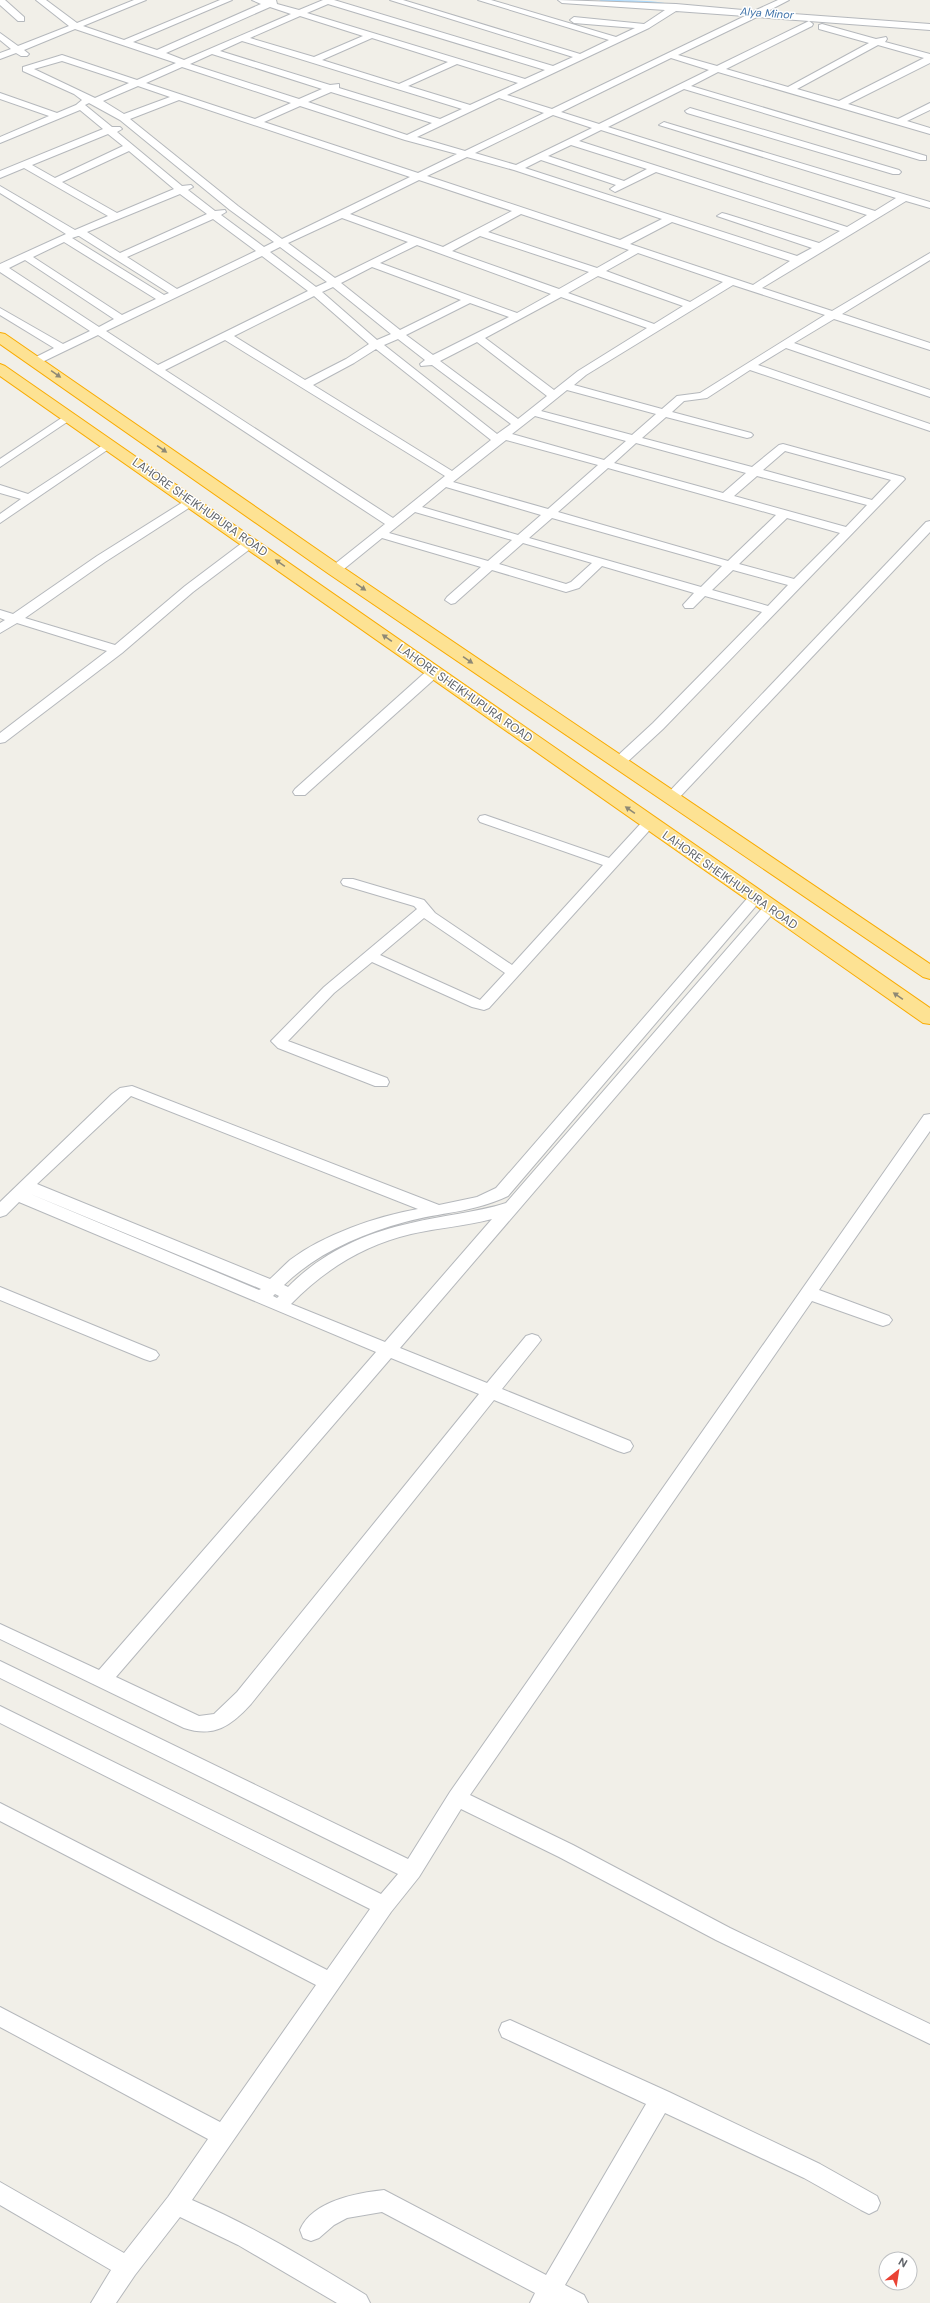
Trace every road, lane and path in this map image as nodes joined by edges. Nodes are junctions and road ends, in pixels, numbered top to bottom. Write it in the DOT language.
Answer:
graph roads {
  1 [pos="0,0"];
  2 [pos="40,0"];
  3 [pos="142,0"];
  4 [pos="228,0"];
  5 [pos="256,0"];
  6 [pos="394,0"];
  7 [pos="482,0"];
  8 [pos="524,0"];
  9 [pos="562,0"];
  10 [pos="625,0"];
  11 [pos="785,0"];
  12 [pos="328,1"];
  13 [pos="275,2"];
  14 [pos="680,4"];
  15 [pos="513,10"];
  16 [pos="300,13"];
  17 [pos="760,13"];
  18 [pos="542,18"];
  19 [pos="789,18"];
  20 [pos="21,19"];
  21 [pos="809,24"];
  22 [pos="930,24"];
  23 [pos="476,25"];
  24 [pos="646,26"];
  25 [pos="907,26"];
  26 [pos="77,27"];
  27 [pos="930,27"];
  28 [pos="372,35"];
  29 [pos="0,36"];
  30 [pos="447,37"];
  31 [pos="241,38"];
  32 [pos="614,40"];
  33 [pos="877,42"];
  34 [pos="124,43"];
  35 [pos="18,50"];
  36 [pos="419,50"];
  37 [pos="211,51"];
  38 [pos="156,54"];
  39 [pos="669,55"];
  40 [pos="0,56"];
  41 [pos="579,56"];
  42 [pos="930,58"];
  43 [pos="313,61"];
  44 [pos="457,61"];
  45 [pos="182,63"];
  46 [pos="39,64"];
  47 [pos="552,69"];
  48 [pos="716,69"];
  49 [pos="359,75"];
  50 [pos="524,82"];
  51 [pos="138,83"];
  52 [pos="682,86"];
  53 [pos="399,87"];
  54 [pos="331,88"];
  55 [pos="789,90"];
  56 [pos="498,95"];
  57 [pos="718,96"];
  58 [pos="1,97"];
  59 [pos="178,97"];
  60 [pos="88,102"];
  61 [pos="300,102"];
  62 [pos="839,105"];
  63 [pos="930,106"];
  64 [pos="468,108"];
  65 [pos="552,112"];
  66 [pos="684,114"];
  67 [pos="57,116"];
  68 [pos="123,118"];
  69 [pos="256,122"];
  70 [pos="438,122"];
  71 [pos="899,122"];
  72 [pos="134,126"];
  73 [pos="600,128"];
  74 [pos="109,130"];
  75 [pos="930,132"];
  76 [pos="0,133"];
  77 [pos="408,138"];
  78 [pos="571,142"];
  79 [pos="130,147"];
  80 [pos="741,148"];
  81 [pos="467,154"];
  82 [pos="927,156"];
  83 [pos="541,157"];
  84 [pos="788,162"];
  85 [pos="713,163"];
  86 [pos="25,165"];
  87 [pos="517,168"];
  88 [pos="903,168"];
  89 [pos="655,169"];
  90 [pos="0,175"];
  91 [pos="418,176"];
  92 [pos="759,178"];
  93 [pos="53,182"];
  94 [pos="203,184"];
  95 [pos="624,184"];
  96 [pos="878,188"];
  97 [pos="0,189"];
  98 [pos="180,189"];
  99 [pos="602,196"];
  100 [pos="905,197"];
  101 [pos="752,199"];
  102 [pos="930,205"];
  103 [pos="234,208"];
  104 [pos="522,210"];
  105 [pos="213,214"];
  106 [pos="341,214"];
  107 [pos="875,214"];
  108 [pos="722,216"];
  109 [pos="117,217"];
  110 [pos="670,219"];
  111 [pos="700,229"];
  112 [pos="848,230"];
  113 [pos="480,233"];
  114 [pos="72,235"];
  115 [pos="417,241"];
  116 [pos="282,243"];
  117 [pos="621,244"];
  118 [pos="820,247"];
  119 [pos="638,249"];
  120 [pos="444,251"];
  121 [pos="264,252"];
  122 [pos="930,256"];
  123 [pos="27,257"];
  124 [pos="119,257"];
  125 [pos="798,260"];
  126 [pos="370,263"];
  127 [pos="1,267"];
  128 [pos="598,272"];
  129 [pos="733,280"];
  130 [pos="334,282"];
  131 [pos="755,288"];
  132 [pos="315,292"];
  133 [pos="560,293"];
  134 [pos="178,294"];
  135 [pos="470,299"];
  136 [pos="165,300"];
  137 [pos="692,306"];
  138 [pos="0,311"];
  139 [pos="833,314"];
  140 [pos="518,317"];
  141 [pos="122,320"];
  142 [pos="656,328"];
  143 [pos="100,332"];
  144 [pos="399,335"];
  145 [pos="226,336"];
  146 [pos="0,337"];
  147 [pos="479,338"];
  148 [pos="376,344"];
  149 [pos="785,344"];
  150 [pos="930,347"];
  151 [pos="64,350"];
  152 [pos="36,361"];
  153 [pos="433,361"];
  154 [pos="749,366"];
  155 [pos="0,369"];
  156 [pos="157,370"];
  157 [pos="409,370"];
  158 [pos="306,384"];
  159 [pos="564,386"];
  160 [pos="930,394"];
  161 [pos="554,395"];
  162 [pos="532,412"];
  163 [pos="666,414"];
  164 [pos="68,416"];
  165 [pos="518,424"];
  166 [pos="930,428"];
  167 [pos="747,435"];
  168 [pos="500,437"];
  169 [pos="637,440"];
  170 [pos="109,444"];
  171 [pos="0,464"];
  172 [pos="608,464"];
  173 [pos="754,471"];
  174 [pos="449,479"];
  175 [pos="0,489"];
  176 [pos="726,496"];
  177 [pos="29,498"];
  178 [pos="191,501"];
  179 [pos="875,504"];
  180 [pos="413,508"];
  181 [pos="785,513"];
  182 [pos="551,514"];
  183 [pos="0,518"];
  184 [pos="392,523"];
  185 [pos="930,525"];
  186 [pos="848,531"];
  187 [pos="380,534"];
  188 [pos="521,540"];
  189 [pos="250,543"];
  190 [pos="600,562"];
  191 [pos="730,565"];
  192 [pos="490,566"];
  193 [pos="335,570"];
  194 [pos="796,584"];
  195 [pos="703,591"];
  196 [pos="452,600"];
  197 [pos="689,605"];
  198 [pos="771,611"];
  199 [pos="0,614"];
  200 [pos="16,619"];
  201 [pos="0,629"];
  202 [pos="117,650"];
  203 [pos="435,671"];
  204 [pos="0,739"];
  205 [pos="619,762"];
  206 [pos="300,792"];
  207 [pos="671,798"];
  208 [pos="485,819"];
  209 [pos="649,823"];
  210 [pos="612,864"];
  211 [pos="348,882"];
  212 [pos="756,897"];
  213 [pos="771,907"];
  214 [pos="425,910"];
  215 [pos="369,956"];
  216 [pos="514,973"];
  217 [pos="930,973"];
  218 [pos="930,1018"];
  219 [pos="381,1082"];
  220 [pos="930,1119"];
  221 [pos="22,1190"];
  222 [pos="512,1206"];
  223 [pos="437,1210"];
  224 [pos="0,1211"];
  225 [pos="266,1292"];
  226 [pos="0,1293"];
  227 [pos="809,1293"];
  228 [pos="285,1300"];
  229 [pos="883,1320"];
  230 [pos="532,1340"];
  231 [pos="388,1349"];
  232 [pos="150,1356"];
  233 [pos="492,1392"];
  234 [pos="624,1446"];
  235 [pos="0,1631"];
  236 [pos="0,1669"];
  237 [pos="102,1680"];
  238 [pos="0,1714"];
  239 [pos="457,1798"];
  240 [pos="0,1811"];
  241 [pos="412,1871"];
  242 [pos="384,1906"];
  243 [pos="332,1983"];
  244 [pos="0,2016"];
  245 [pos="510,2030"];
  246 [pos="930,2034"];
  247 [pos="661,2099"];
  248 [pos="224,2136"];
  249 [pos="0,2194"];
  250 [pos="869,2203"];
  251 [pos="176,2204"];
  252 [pos="311,2230"];
  253 [pos="128,2267"];
  254 [pos="546,2296"];
  255 [pos="104,2303"];
  256 [pos="358,2303"];
  257 [pos="576,2303"];
  1 -- 20 [label="street"];
  2 -- 26 [label="street"];
  3 -- 26 [label="street"];
  4 -- 34 [label="street"];
  5 -- 13 [label="street"];
  6 -- 23 [label="street"];
  7 -- 15 [label="street"];
  8 -- 15 [label="street"];
  9 -- 14 [label="street"];
  10 -- 14 [label="street"];
  11 -- 17 [label="street"];
  12 -- 16 [label="street"];
  12 -- 30 [label="street"];
  13 -- 16 [label="street"];
  13 -- 38 [label="street"];
  14 -- 17 [label="street"];
  14 -- 24 [label="street"];
  15 -- 18 [label="street"];
  16 -- 28 [label="street"];
  16 -- 31 [label="street"];
  17 -- 19 [label="street"];
  17 -- 22 [label="street"];
  17 -- 39 [label="street"];
  18 -- 24 [label="street"];
  18 -- 32 [label="street"];
  19 -- 21 [label="street"];
  19 -- 25 [label="street"];
  21 -- 33 [label="street"];
  21 -- 48 [label="street"];
  23 -- 30 [label="street"];
  23 -- 41 [label="street"];
  24 -- 32 [label="street"];
  25 -- 27 [label="street"];
  25 -- 33 [label="street"];
  26 -- 34 [label="street"];
  26 -- 35 [label="street"];
  28 -- 36 [label="street"];
  28 -- 43 [label="street"];
  29 -- 35 [label="street"];
  30 -- 36 [label="street"];
  30 -- 47 [label="street"];
  31 -- 37 [label="street"];
  31 -- 43 [label="street"];
  32 -- 41 [label="street"];
  33 -- 42 [label="street"];
  33 -- 55 [label="street"];
  34 -- 38 [label="street"];
  35 -- 40 [label="street"];
  35 -- 46 [label="street"];
  36 -- 44 [label="street"];
  37 -- 45 [label="street"];
  37 -- 54 [label="street"];
  38 -- 45 [label="street"];
  39 -- 48 [label="street"];
  39 -- 65 [label="street"];
  41 -- 47 [label="street"];
  42 -- 62 [label="street"];
  43 -- 49 [label="street"];
  44 -- 50 [label="street"];
  44 -- 53 [label="street"];
  45 -- 51 [label="street"];
  45 -- 61 [label="street"];
  46 -- 51 [label="street"];
  46 -- 60 [label="street"];
  47 -- 50 [label="street"];
  48 -- 52 [label="street"];
  48 -- 55 [label="street"];
  49 -- 53 [label="street"];
  49 -- 54 [label="street"];
  50 -- 56 [label="street"];
  51 -- 59 [label="street"];
  51 -- 60 [label="street"];
  52 -- 57 [label="street"];
  52 -- 73 [label="street"];
  53 -- 64 [label="street"];
  54 -- 61 [label="street"];
  54 -- 70 [label="street"];
  55 -- 62 [label="street"];
  56 -- 64 [label="street"];
  56 -- 65 [label="street"];
  57 -- 66 [label="street"];
  57 -- 82 [label="street"];
  58 -- 67 [label="street"];
  59 -- 68 [label="street"];
  59 -- 69 [label="street"];
  60 -- 67 [label="street"];
  60 -- 68 [label="street"];
  60 -- 74 [label="street"];
  61 -- 69 [label="street"];
  61 -- 77 [label="street"];
  62 -- 71 [label="street"];
  63 -- 71 [label="street"];
  64 -- 70 [label="street"];
  65 -- 73 [label="street"];
  65 -- 81 [label="street"];
  66 -- 80 [label="street"];
  66 -- 88 [label="street"];
  67 -- 76 [label="street"];
  68 -- 72 [label="street"];
  69 -- 91 [label="street"];
  70 -- 77 [label="street"];
  71 -- 75 [label="street"];
  72 -- 74 [label="street"];
  72 -- 94 [label="street"];
  73 -- 78 [label="street"];
  73 -- 85 [label="street"];
  74 -- 79 [label="street"];
  74 -- 86 [label="street"];
  77 -- 81 [label="street"];
  78 -- 83 [label="street"];
  78 -- 89 [label="street"];
  79 -- 93 [label="street"];
  79 -- 98 [label="street"];
  80 -- 84 [label="street"];
  80 -- 85 [label="street"];
  81 -- 87 [label="street"];
  81 -- 91 [label="street"];
  82 -- 88 [label="street"];
  83 -- 87 [label="street"];
  83 -- 95 [label="street"];
  84 -- 92 [label="street"];
  84 -- 96 [label="street"];
  85 -- 92 [label="street"];
  86 -- 90 [label="street"];
  86 -- 93 [label="street"];
  87 -- 99 [label="street"];
  88 -- 96 [label="street"];
  89 -- 95 [label="street"];
  89 -- 101 [label="street"];
  91 -- 104 [label="street"];
  91 -- 106 [label="street"];
  92 -- 107 [label="street"];
  93 -- 109 [label="street"];
  94 -- 98 [label="street"];
  94 -- 103 [label="street"];
  95 -- 99 [label="street"];
  96 -- 100 [label="street"];
  97 -- 114 [label="street"];
  98 -- 105 [label="street"];
  98 -- 109 [label="street"];
  99 -- 110 [label="street"];
  100 -- 102 [label="street"];
  100 -- 107 [label="street"];
  101 -- 108 [label="street"];
  101 -- 112 [label="street"];
  103 -- 105 [label="street"];
  103 -- 116 [label="street"];
  104 -- 113 [label="street"];
  104 -- 117 [label="street"];
  105 -- 121 [label="street"];
  105 -- 124 [label="street"];
  106 -- 115 [label="street"];
  106 -- 116 [label="street"];
  107 -- 112 [label="street"];
  108 -- 111 [label="street"];
  108 -- 118 [label="street"];
  109 -- 114 [label="street"];
  110 -- 111 [label="street"];
  110 -- 117 [label="street"];
  111 -- 125 [label="street"];
  112 -- 118 [label="street"];
  113 -- 120 [label="street"];
  113 -- 128 [label="street"];
  114 -- 123 [label="street"];
  114 -- 124 [label="street"];
  114 -- 136 [label="street"];
  115 -- 120 [label="street"];
  115 -- 126 [label="street"];
  116 -- 121 [label="street"];
  116 -- 130 [label="street"];
  117 -- 119 [label="street"];
  118 -- 125 [label="street"];
  119 -- 128 [label="street"];
  119 -- 129 [label="street"];
  120 -- 133 [label="street"];
  121 -- 132 [label="street"];
  121 -- 134 [label="street"];
  122 -- 139 [label="street"];
  123 -- 127 [label="street"];
  123 -- 141 [label="street"];
  124 -- 134 [label="street"];
  125 -- 131 [label="street"];
  126 -- 130 [label="street"];
  126 -- 135 [label="street"];
  127 -- 143 [label="street"];
  128 -- 133 [label="street"];
  128 -- 137 [label="street"];
  129 -- 131 [label="street"];
  129 -- 137 [label="street"];
  130 -- 132 [label="street"];
  130 -- 144 [label="street"];
  131 -- 139 [label="street"];
  132 -- 145 [label="street"];
  132 -- 148 [label="street"];
  133 -- 140 [label="street"];
  133 -- 142 [label="street"];
  134 -- 136 [label="street"];
  135 -- 140 [label="street"];
  135 -- 144 [label="street"];
  136 -- 141 [label="street"];
  137 -- 142 [label="street"];
  138 -- 151 [label="street"];
  139 -- 149 [label="street"];
  139 -- 150 [label="street"];
  140 -- 147 [label="street"];
  141 -- 143 [label="street"];
  142 -- 159 [label="street"];
  143 -- 151 [label="street"];
  143 -- 156 [label="street"];
  144 -- 148 [label="street"];
  144 -- 153 [label="street"];
  145 -- 156 [label="street"];
  145 -- 158 [label="street"];
  146 -- 152 [label="highway"];
  147 -- 153 [label="street"];
  147 -- 161 [label="street"];
  148 -- 157 [label="street"];
  148 -- 158 [label="street"];
  149 -- 154 [label="street"];
  149 -- 160 [label="street"];
  151 -- 152 [label="street"];
  152 -- 193 [label="highway, one-way"];
  153 -- 157 [label="street"];
  153 -- 165 [label="street"];
  154 -- 163 [label="street"];
  154 -- 166 [label="street"];
  155 -- 164 [label="highway, LAHORE SHEIKHUPURA ROAD"];
  156 -- 184 [label="street"];
  157 -- 168 [label="street"];
  158 -- 174 [label="street"];
  159 -- 161 [label="street"];
  159 -- 163 [label="street"];
  161 -- 162 [label="street"];
  162 -- 165 [label="street"];
  162 -- 169 [label="street"];
  163 -- 167 [label="street"];
  163 -- 169 [label="street"];
  164 -- 170 [label="highway, LAHORE SHEIKHUPURA ROAD"];
  164 -- 171 [label="street"];
  165 -- 168 [label="street"];
  168 -- 172 [label="street"];
  168 -- 174 [label="street"];
  169 -- 172 [label="street"];
  169 -- 173 [label="street"];
  170 -- 177 [label="street"];
  170 -- 178 [label="highway, LAHORE SHEIKHUPURA ROAD"];
  172 -- 176 [label="street"];
  172 -- 182 [label="street"];
  173 -- 176 [label="street"];
  173 -- 179 [label="street"];
  173 -- 179 [label="street"];
  174 -- 180 [label="street"];
  174 -- 182 [label="street"];
  175 -- 177 [label="street"];
  176 -- 181 [label="street"];
  177 -- 183 [label="street"];
  178 -- 189 [label="highway, LAHORE SHEIKHUPURA ROAD"];
  178 -- 200 [label="street"];
  179 -- 186 [label="street"];
  180 -- 184 [label="street"];
  180 -- 188 [label="street"];
  181 -- 186 [label="street"];
  181 -- 191 [label="street"];
  182 -- 188 [label="street"];
  182 -- 191 [label="street"];
  184 -- 187 [label="street"];
  185 -- 207 [label="street"];
  186 -- 194 [label="street"];
  187 -- 192 [label="street"];
  187 -- 193 [label="street"];
  188 -- 190 [label="street"];
  188 -- 192 [label="street"];
  189 -- 202 [label="street"];
  203 -- 189 [label="highway, LAHORE SHEIKHUPURA ROAD, one-way"];
  190 -- 192 [label="street"];
  190 -- 195 [label="street"];
  191 -- 194 [label="street"];
  191 -- 195 [label="street"];
  192 -- 196 [label="street"];
  193 -- 205 [label="highway, one-way"];
  194 -- 198 [label="street"];
  195 -- 197 [label="street"];
  195 -- 198 [label="street"];
  198 -- 205 [label="street"];
  199 -- 200 [label="street"];
  200 -- 201 [label="street"];
  200 -- 202 [label="street"];
  202 -- 204 [label="street"];
  203 -- 206 [label="street"];
  209 -- 203 [label="highway, LAHORE SHEIKHUPURA ROAD, one-way"];
  205 -- 207 [label="highway"];
  207 -- 217 [label="highway"];
  208 -- 210 [label="street"];
  209 -- 210 [label="street"];
  209 -- 212 [label="highway, LAHORE SHEIKHUPURA ROAD"];
  210 -- 216 [label="street"];
  211 -- 214 [label="street"];
  212 -- 213 [label="highway, LAHORE SHEIKHUPURA ROAD"];
  212 -- 223 [label="street"];
  218 -- 213 [label="highway, LAHORE SHEIKHUPURA ROAD, one-way"];
  213 -- 222 [label="street"];
  214 -- 215 [label="street"];
  214 -- 216 [label="street"];
  215 -- 216 [label="street"];
  215 -- 219 [label="street"];
  220 -- 227 [label="street"];
  221 -- 223 [label="street"];
  221 -- 224 [label="street"];
  221 -- 225 [label="street"];
  222 -- 228 [label="street"];
  222 -- 231 [label="street"];
  223 -- 225 [label="street"];
  225 -- 228 [label="street"];
  226 -- 232 [label="street"];
  227 -- 229 [label="street"];
  227 -- 239 [label="street"];
  228 -- 231 [label="street"];
  230 -- 233 [label="street"];
  231 -- 233 [label="street"];
  231 -- 237 [label="street"];
  233 -- 234 [label="street"];
  233 -- 237 [label="street"];
  235 -- 237 [label="street"];
  236 -- 241 [label="street"];
  238 -- 242 [label="street"];
  239 -- 241 [label="street"];
  239 -- 246 [label="street"];
  240 -- 243 [label="street"];
  241 -- 242 [label="street"];
  242 -- 243 [label="street"];
  243 -- 248 [label="street"];
  244 -- 248 [label="street"];
  245 -- 247 [label="street"];
  247 -- 250 [label="street"];
  247 -- 254 [label="street"];
  248 -- 251 [label="street"];
  249 -- 253 [label="street"];
  251 -- 253 [label="street"];
  251 -- 256 [label="street"];
  252 -- 254 [label="street"];
  253 -- 255 [label="street"];
  254 -- 257 [label="street"];
}
